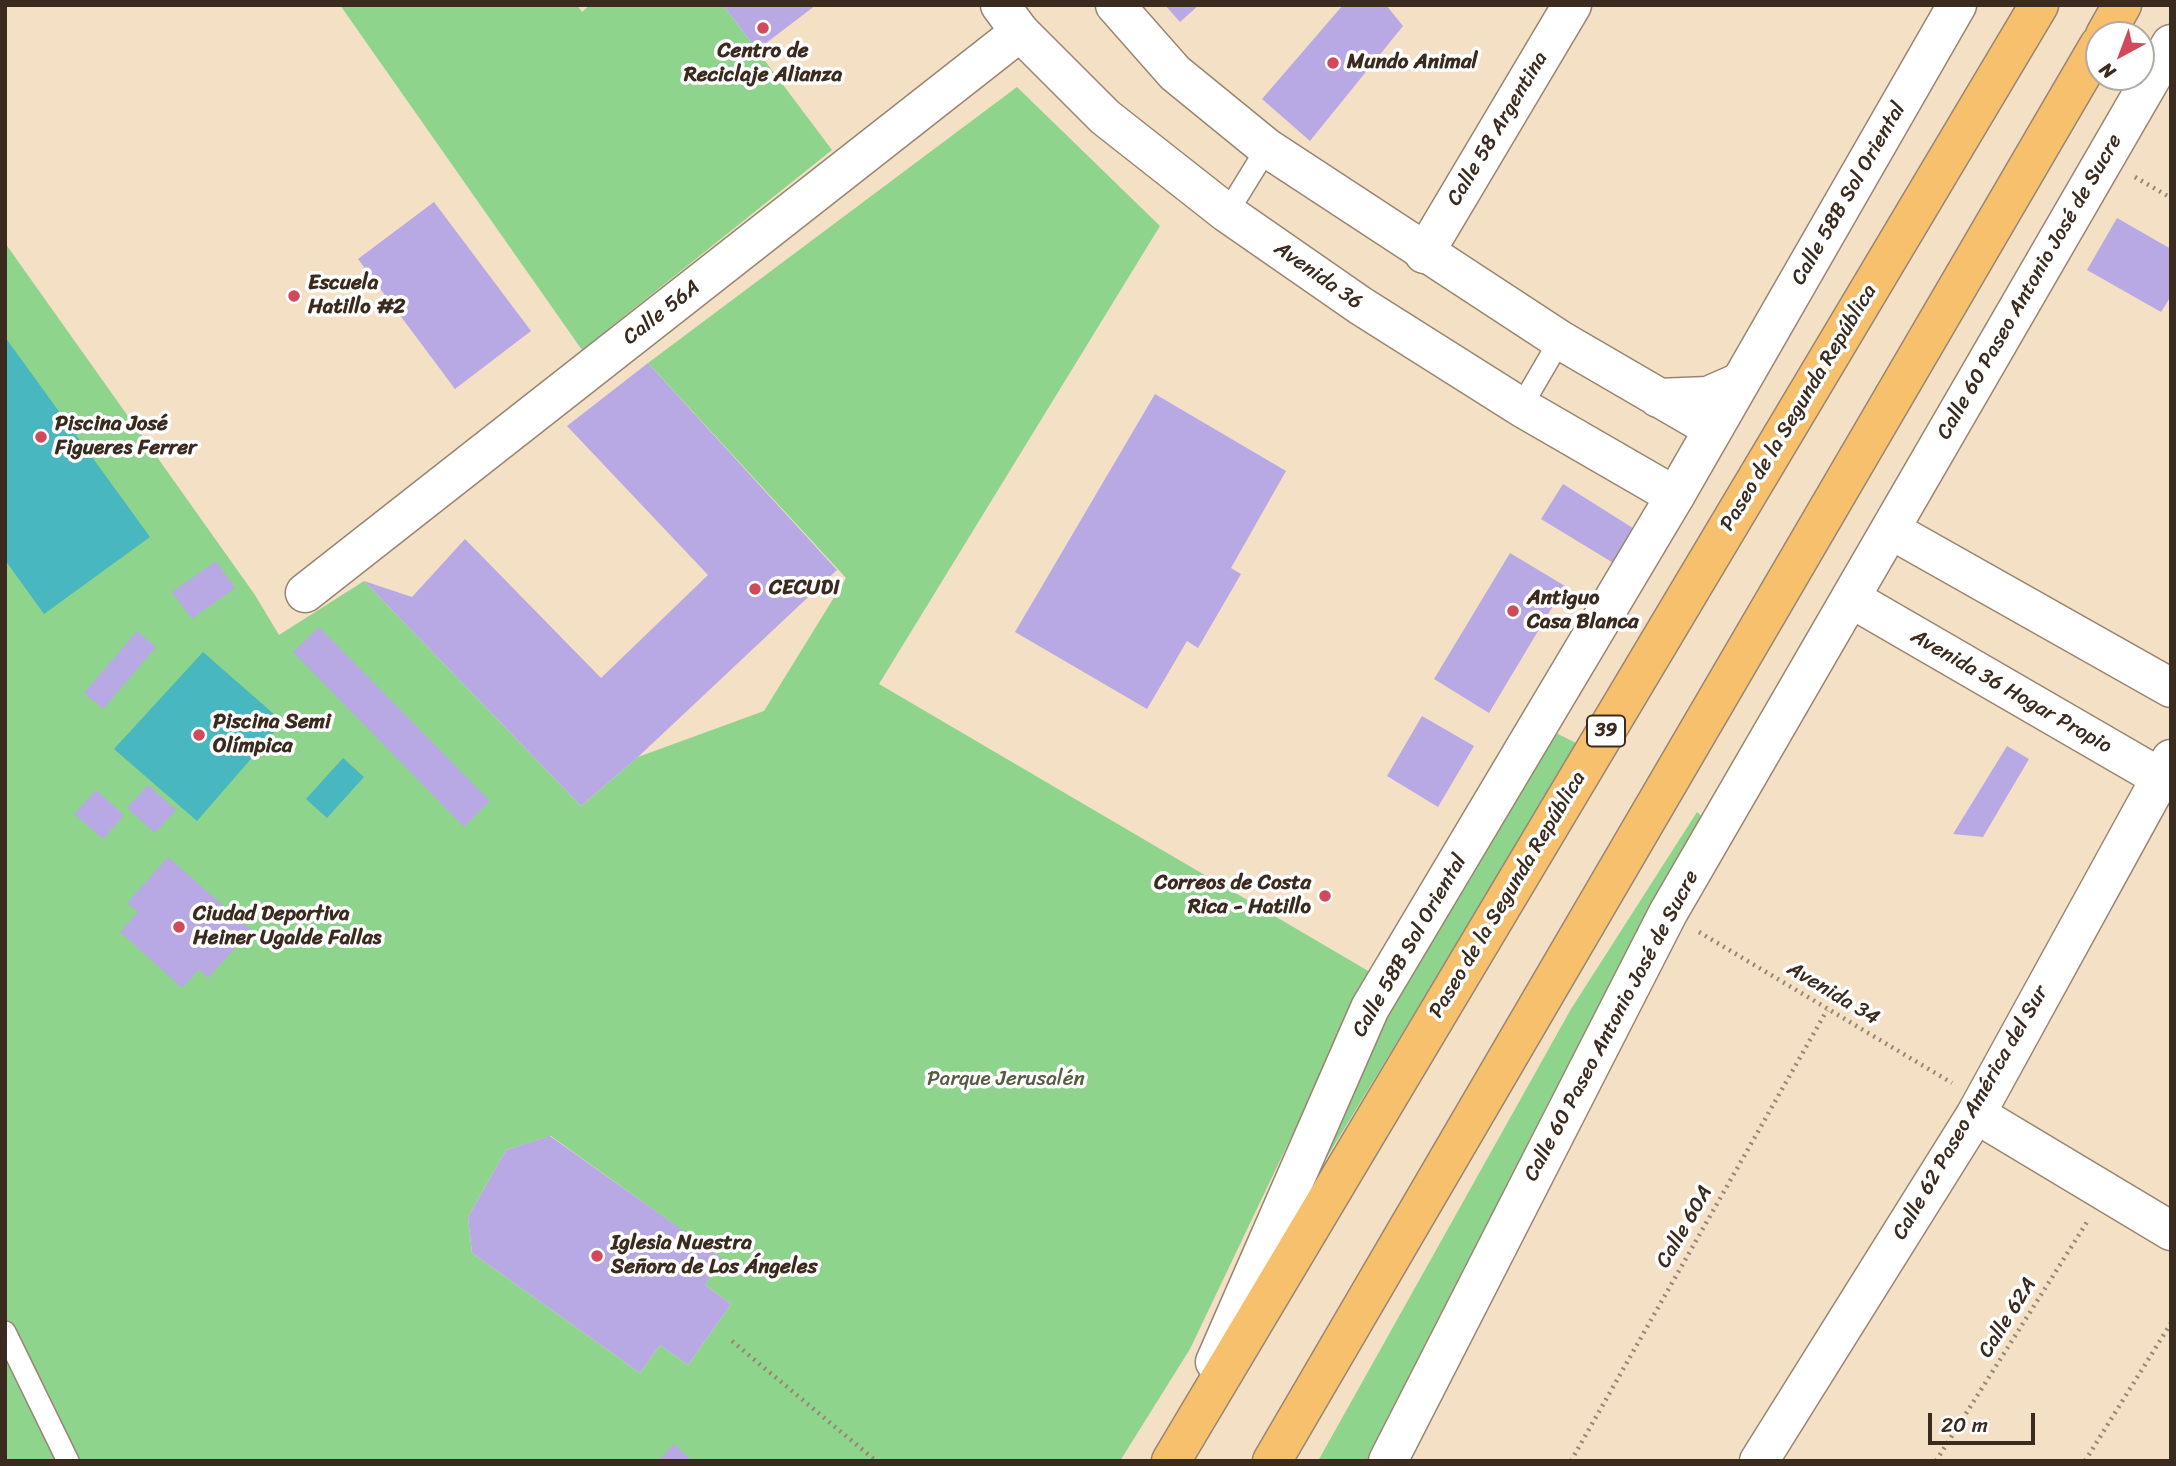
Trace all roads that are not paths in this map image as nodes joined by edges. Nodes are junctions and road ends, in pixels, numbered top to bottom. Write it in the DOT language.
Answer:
graph roads {
  1 [pos="1115,5"];
  2 [pos="1572,5"];
  3 [pos="1956,5"];
  4 [pos="2039,5"];
  5 [pos="2122,5"];
  6 [pos="1010,19"];
  7 [pos="2113,21"];
  8 [pos="2171,44"];
  9 [pos="2085,69"];
  10 [pos="1267,148"];
  11 [pos="1227,213"];
  12 [pos="1424,254"];
  13 [pos="1560,340"];
  14 [pos="1740,382"];
  15 [pos="1657,398"];
  16 [pos="1521,407"];
  17 [pos="1713,429"];
  18 [pos="1675,496"];
  19 [pos="1891,530"];
  20 [pos="305,593"];
  21 [pos="1852,599"];
  22 [pos="2171,688"];
  23 [pos="2167,774"];
  24 [pos="1979,1107"];
  25 [pos="2171,1231"];
  26 [pos="5,1332"];
  27 [pos="1172,1459"];
  28 [pos="68,1461"];
  29 [pos="1272,1461"];
  30 [pos="1388,1461"];
  31 [pos="1759,1461"];
  1 -- 10 [label="street"];
  2 -- 12 [label="street, Calle 58 Argentina"];
  3 -- 14 [label="street, Calle 58B Sol Oriental"];
  4 -- 27 [label="highway, Paseo de la Segunda República / 39"];
  5 -- 7 [label="highway"];
  6 -- 11 [label="street, Avenida 36"];
  6 -- 20 [label="street, Calle 56A"];
  8 -- 19 [label="street, Calle 60 Paseo Antonio José de Sucre"];
  9 -- 29 [label="highway"];
  10 -- 11 [label="lane"];
  10 -- 12 [label="street"];
  11 -- 16 [label="street, Avenida 36"];
  12 -- 13 [label="street"];
  13 -- 15 [label="street"];
  13 -- 16 [label="lane"];
  14 -- 15 [label="street"];
  14 -- 17 [label="street"];
  15 -- 17 [label="street"];
  16 -- 18 [label="street, Avenida 36"];
  17 -- 18 [label="street"];
  18 -- 27 [label="street, Calle 58B Sol Oriental"];
  19 -- 21 [label="street"];
  19 -- 22 [label="street"];
  21 -- 23 [label="street, Avenida 36 Hogar Propio"];
  21 -- 30 [label="street, Calle 60 Paseo Antonio José de Sucre"];
  23 -- 24 [label="street, Calle 62 Paseo América del Sur"];
  24 -- 25 [label="street"];
  24 -- 31 [label="street, Calle 62 Paseo América del Sur"];
  26 -- 28 [label="lane"];
}
